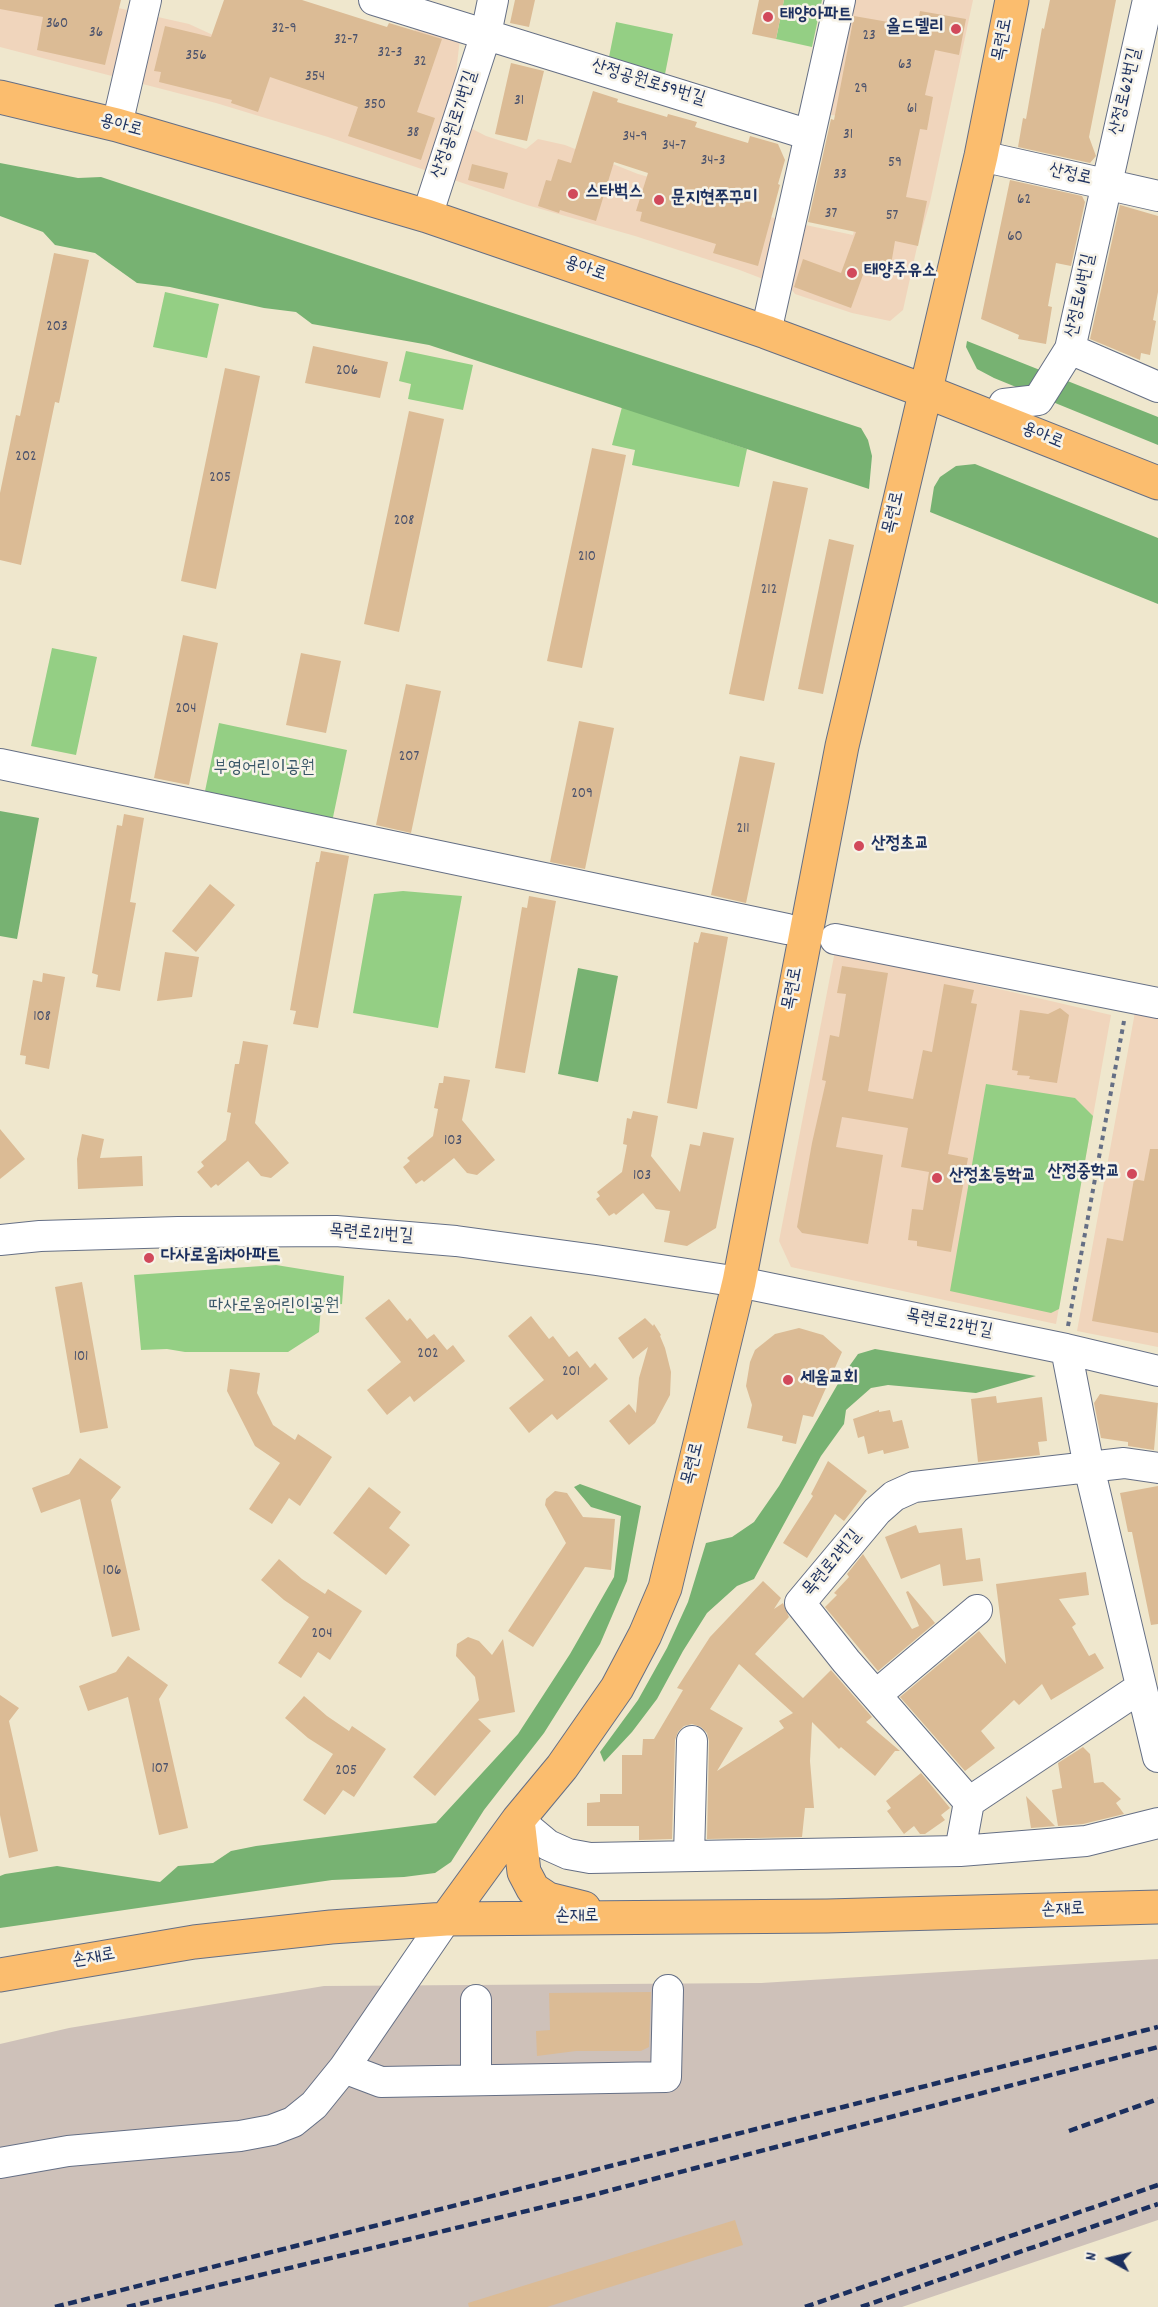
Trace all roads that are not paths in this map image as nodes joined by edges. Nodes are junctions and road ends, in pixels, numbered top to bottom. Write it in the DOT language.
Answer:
graph roads {
  1 [pos="146,0"];
  2 [pos="374,0"];
  3 [pos="493,0"];
  4 [pos="840,0"];
  5 [pos="1010,0"];
  6 [pos="1148,0"];
  7 [pos="486,34"];
  8 [pos="0,96"];
  9 [pos="117,124"];
  10 [pos="810,135"];
  11 [pos="981,156"];
  12 [pos="1106,184"];
  13 [pos="1158,196"];
  14 [pos="427,216"];
  15 [pos="766,332"];
  16 [pos="1070,349"];
  17 [pos="1158,387"];
  18 [pos="925,391"];
  19 [pos="1004,404"];
  20 [pos="1158,483"];
  21 [pos="0,764"];
  22 [pos="787,929"];
  23 [pos="835,939"];
  24 [pos="1158,1003"];
  25 [pos="0,1240"];
  26 [pos="739,1282"];
  27 [pos="1066,1343"];
  28 [pos="1158,1371"];
  29 [pos="1089,1467"];
  30 [pos="1158,1468"];
  31 [pos="977,1610"];
  32 [pos="1140,1688"];
  33 [pos="876,1695"];
  34 [pos="692,1741"];
  35 [pos="1158,1758"];
  36 [pos="969,1802"];
  37 [pos="518,1820"];
  38 [pos="1158,1823"];
  39 [pos="960,1851"];
  40 [pos="689,1856"];
  41 [pos="1158,1907"];
  42 [pos="627,1918"];
  43 [pos="446,1919"];
  44 [pos="0,1974"];
  45 [pos="668,1990"];
  46 [pos="476,2000"];
  47 [pos="344,2068"];
  48 [pos="476,2080"];
  49 [pos="0,2163"];
  1 -- 9 [label="street"];
  2 -- 7 [label="street"];
  3 -- 7 [label="street, 산정공원로71번길"];
  4 -- 10 [label="street"];
  5 -- 11 [label="main road, 목련로"];
  6 -- 12 [label="street, 산정로62번길"];
  7 -- 10 [label="street, 산정공원로59번길"];
  7 -- 14 [label="street, 산정공원로71번길"];
  8 -- 9 [label="main road, 용아로"];
  9 -- 14 [label="main road, 용아로"];
  10 -- 15 [label="street"];
  11 -- 12 [label="street, 산정로"];
  11 -- 18 [label="main road, 목련로"];
  12 -- 13 [label="street, 산정로"];
  12 -- 16 [label="street, 산정로61번길"];
  14 -- 15 [label="main road, 용아로"];
  15 -- 18 [label="main road, 용아로"];
  16 -- 17 [label="street, 산정로61번길"];
  16 -- 19 [label="street"];
  18 -- 20 [label="main road, 용아로"];
  18 -- 26 [label="main road, 목련로"];
  21 -- 22 [label="street"];
  23 -- 24 [label="street"];
  25 -- 26 [label="street, 목련로21번길"];
  26 -- 27 [label="street, 목련로22번길"];
  26 -- 37 [label="main road, 목련로"];
  27 -- 28 [label="street, 목련로22번길"];
  27 -- 29 [label="street"];
  29 -- 30 [label="street"];
  29 -- 32 [label="street"];
  29 -- 33 [label="street, 목련로2번길"];
  31 -- 33 [label="street"];
  32 -- 35 [label="street"];
  32 -- 36 [label="street"];
  33 -- 36 [label="street, 목련로2번길"];
  34 -- 40 [label="street"];
  36 -- 39 [label="street"];
  37 -- 40 [label="street"];
  37 -- 42 [label="main road"];
  37 -- 43 [label="main road, 목련로"];
  38 -- 39 [label="street"];
  39 -- 40 [label="street"];
  41 -- 42 [label="main road, 손재로"];
  42 -- 43 [label="main road, 손재로"];
  43 -- 44 [label="main road, 손재로"];
  43 -- 47 [label="street"];
  45 -- 48 [label="street"];
  46 -- 48 [label="street"];
  47 -- 48 [label="street"];
  47 -- 49 [label="street"];
}
